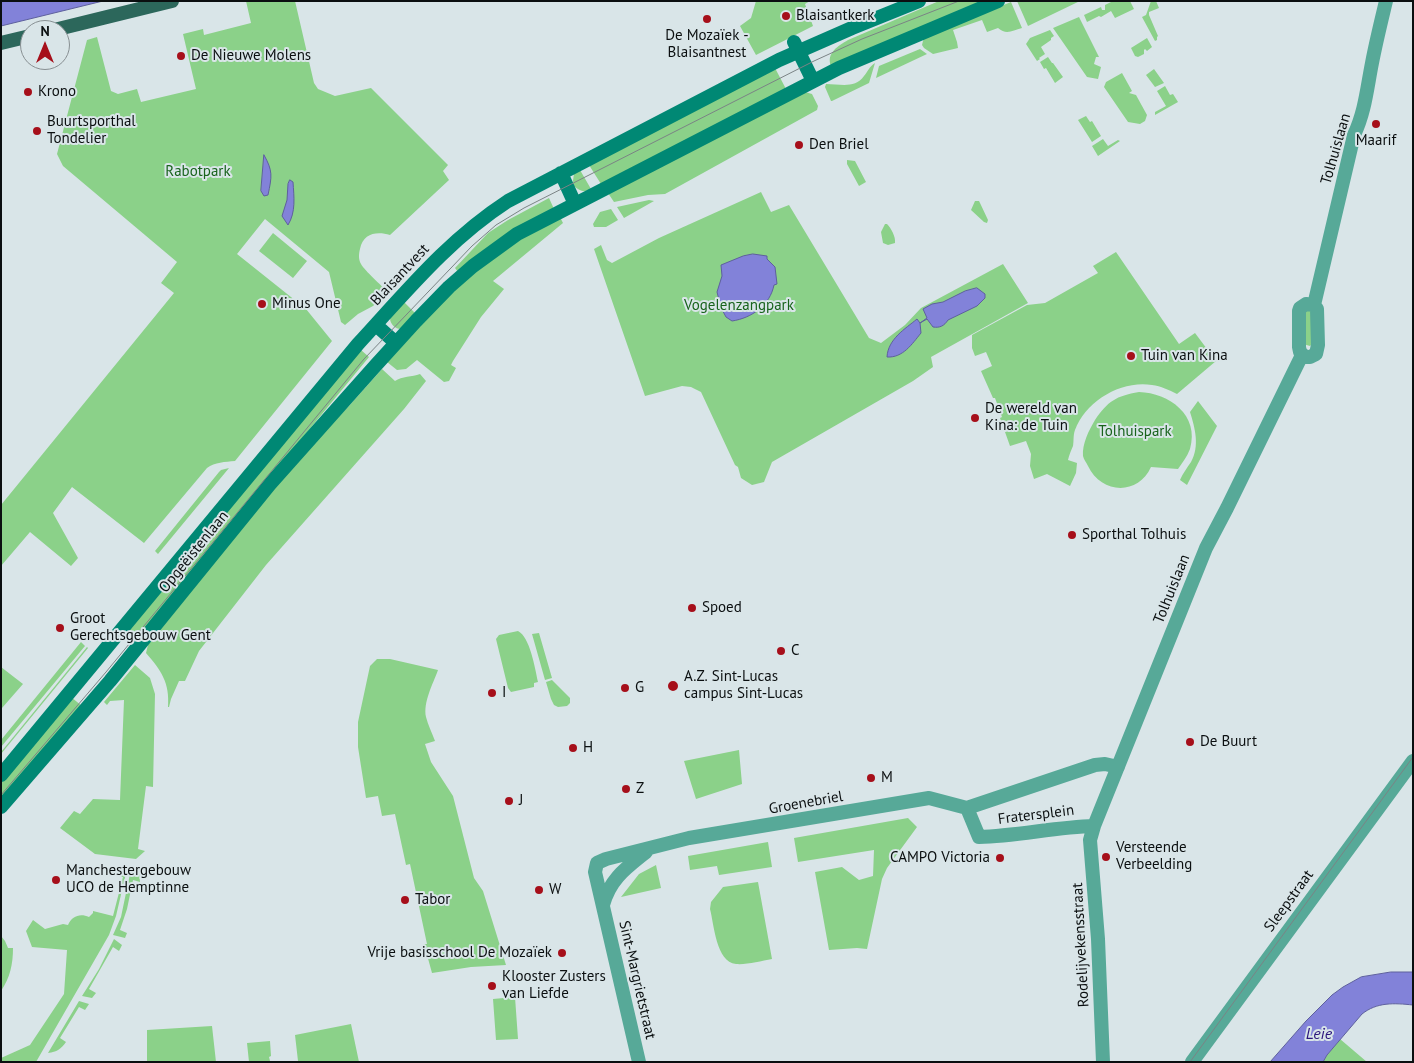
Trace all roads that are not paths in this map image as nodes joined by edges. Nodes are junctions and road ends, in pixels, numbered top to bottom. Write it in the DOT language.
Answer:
graph roads {
  1 [pos="172,1"];
  2 [pos="919,1"];
  3 [pos="998,1"];
  4 [pos="1386,1"];
  5 [pos="70,26"];
  6 [pos="20,38"];
  7 [pos="1,43"];
  8 [pos="796,46"];
  9 [pos="813,81"];
  10 [pos="561,173"];
  11 [pos="575,204"];
  12 [pos="1314,305"];
  13 [pos="376,324"];
  14 [pos="396,343"];
  15 [pos="1302,355"];
  16 [pos="1132,731"];
  17 [pos="1413,761"];
  18 [pos="1118,767"];
  19 [pos="1,775"];
  20 [pos="1,807"];
  21 [pos="967,808"];
  22 [pos="1094,826"];
  23 [pos="650,848"];
  24 [pos="602,906"];
  25 [pos="639,1062"];
  26 [pos="1103,1062"];
  27 [pos="1192,1062"];
  1 -- 5 [label="main road"];
  2 -- 8 [label="main road, Blaisantvest"];
  3 -- 9 [label="main road"];
  4 -- 12 [label="street, Tolhuislaan"];
  6 -- 7 [label="main road"];
  8 -- 9 [label="main road"];
  8 -- 10 [label="main road, Blaisantvest"];
  9 -- 11 [label="main road"];
  10 -- 11 [label="main road"];
  10 -- 13 [label="main road, Blaisantvest"];
  11 -- 14 [label="main road"];
  12 -- 15 [label="street"];
  12 -- 15 [label="street, Tolhuislaan"];
  13 -- 14 [label="main road, Blaisantvest"];
  13 -- 19 [label="main road, Opgeëistenlaan"];
  14 -- 20 [label="main road, Opgeëistenlaan"];
  15 -- 16 [label="street, Tolhuislaan"];
  16 -- 18 [label="street, Fratersplein"];
  17 -- 27 [label="street, Sleepstraat"];
  18 -- 21 [label="street, Fratersplein"];
  18 -- 22 [label="street, Fratersplein"];
  21 -- 22 [label="street, Fratersplein"];
  21 -- 23 [label="street, Groenebriel"];
  22 -- 26 [label="street, Rodelijvekensstraat"];
  23 -- 24 [label="street"];
  23 -- 24 [label="street, Groenebriel"];
  24 -- 25 [label="street, Sint-Margrietstraat"];
}
